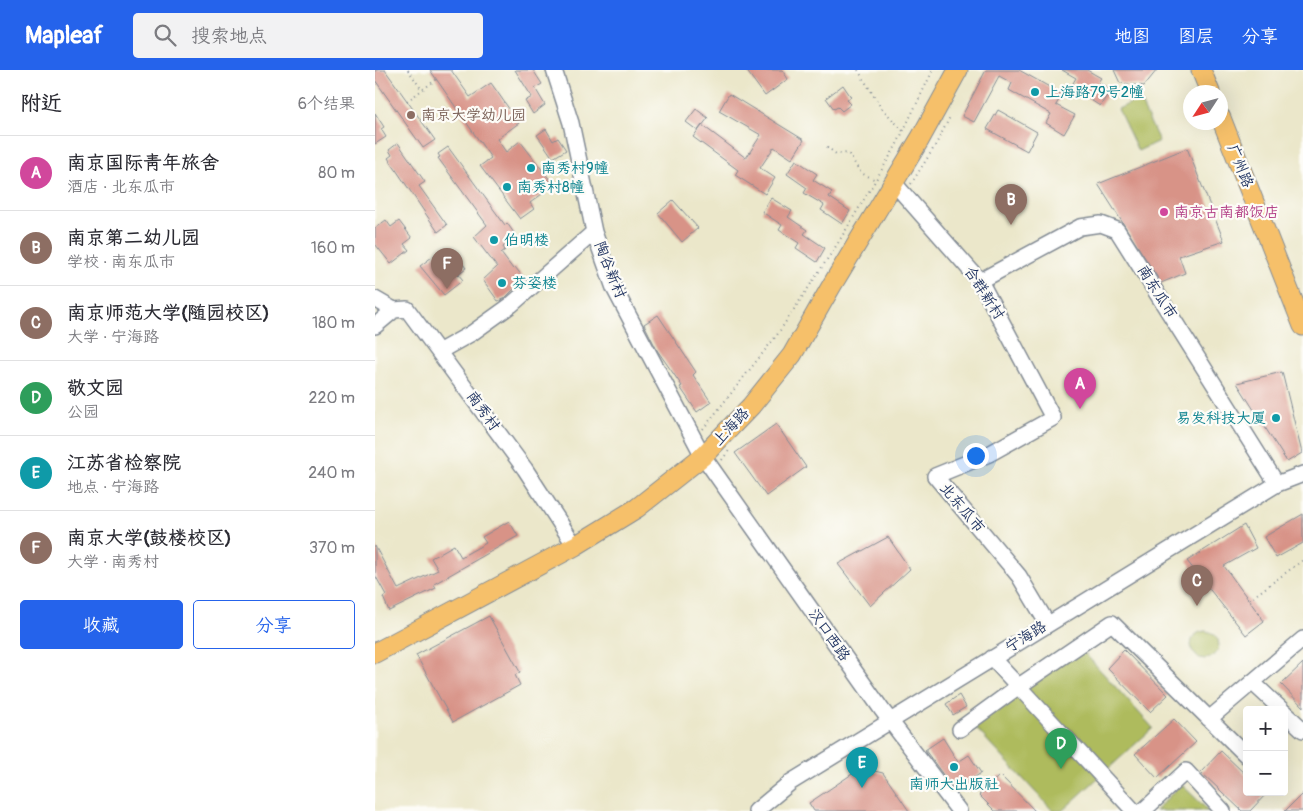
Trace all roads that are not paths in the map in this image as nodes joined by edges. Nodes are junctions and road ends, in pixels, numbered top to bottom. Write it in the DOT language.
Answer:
graph roads {
  1 [pos="553,70"];
  2 [pos="958,70"];
  3 [pos="1201,70"];
  4 [pos="1207,85"];
  5 [pos="1226,130"];
  6 [pos="894,183"];
  7 [pos="595,232"];
  8 [pos="980,281"];
  9 [pos="375,299"];
  10 [pos="394,310"];
  11 [pos="375,326"];
  12 [pos="1303,326"];
  13 [pos="440,351"];
  14 [pos="1053,418"];
  15 [pos="703,456"];
  16 [pos="1303,474"];
  17 [pos="1277,484"];
  18 [pos="575,546"];
  19 [pos="1047,623"];
  20 [pos="1303,639"];
  21 [pos="375,653"];
  22 [pos="992,658"];
  23 [pos="1252,682"];
  24 [pos="1019,686"];
  25 [pos="1278,706"];
  26 [pos="1288,716"];
  27 [pos="1209,719"];
  28 [pos="891,721"];
  29 [pos="960,729"];
  30 [pos="1303,730"];
  31 [pos="1243,752"];
  32 [pos="756,811"];
  33 [pos="959,811"];
  34 [pos="1134,811"];
  35 [pos="1143,811"];
  36 [pos="1223,811"];
  1 -- 7 [label="street, 陶谷新村"];
  2 -- 6 [label="main road, 上海路"];
  3 -- 4 [label="main road"];
  5 -- 12 [label="main road, 广州路"];
  6 -- 8 [label="street, 合群新村"];
  6 -- 15 [label="main road, 上海路"];
  7 -- 13 [label="street"];
  7 -- 15 [label="street, 陶谷新村"];
  8 -- 14 [label="street, 合群新村"];
  8 -- 17 [label="street, 南东瓜市"];
  9 -- 10 [label="street, 南秀村"];
  10 -- 11 [label="street"];
  10 -- 13 [label="street, 南秀村"];
  13 -- 18 [label="street, 南秀村"];
  14 -- 19 [label="street, 北东瓜市"];
  15 -- 18 [label="main road, 上海路"];
  15 -- 28 [label="street, 汉口西路"];
  16 -- 17 [label="street, 宁海路"];
  17 -- 19 [label="street, 宁海路"];
  18 -- 21 [label="main road, 上海路"];
  19 -- 22 [label="street, 宁海路"];
  20 -- 23 [label="street"];
  22 -- 24 [label="street"];
  22 -- 28 [label="street, 宁海路"];
  23 -- 25 [label="street"];
  23 -- 27 [label="street"];
  24 -- 27 [label="street"];
  24 -- 29 [label="street"];
  24 -- 34 [label="street"];
  26 -- 30 [label="street"];
  27 -- 31 [label="street"];
  28 -- 32 [label="street, 宁海路"];
  28 -- 33 [label="street, 汉口西路"];
  35 -- 36 [label="street"];
}
